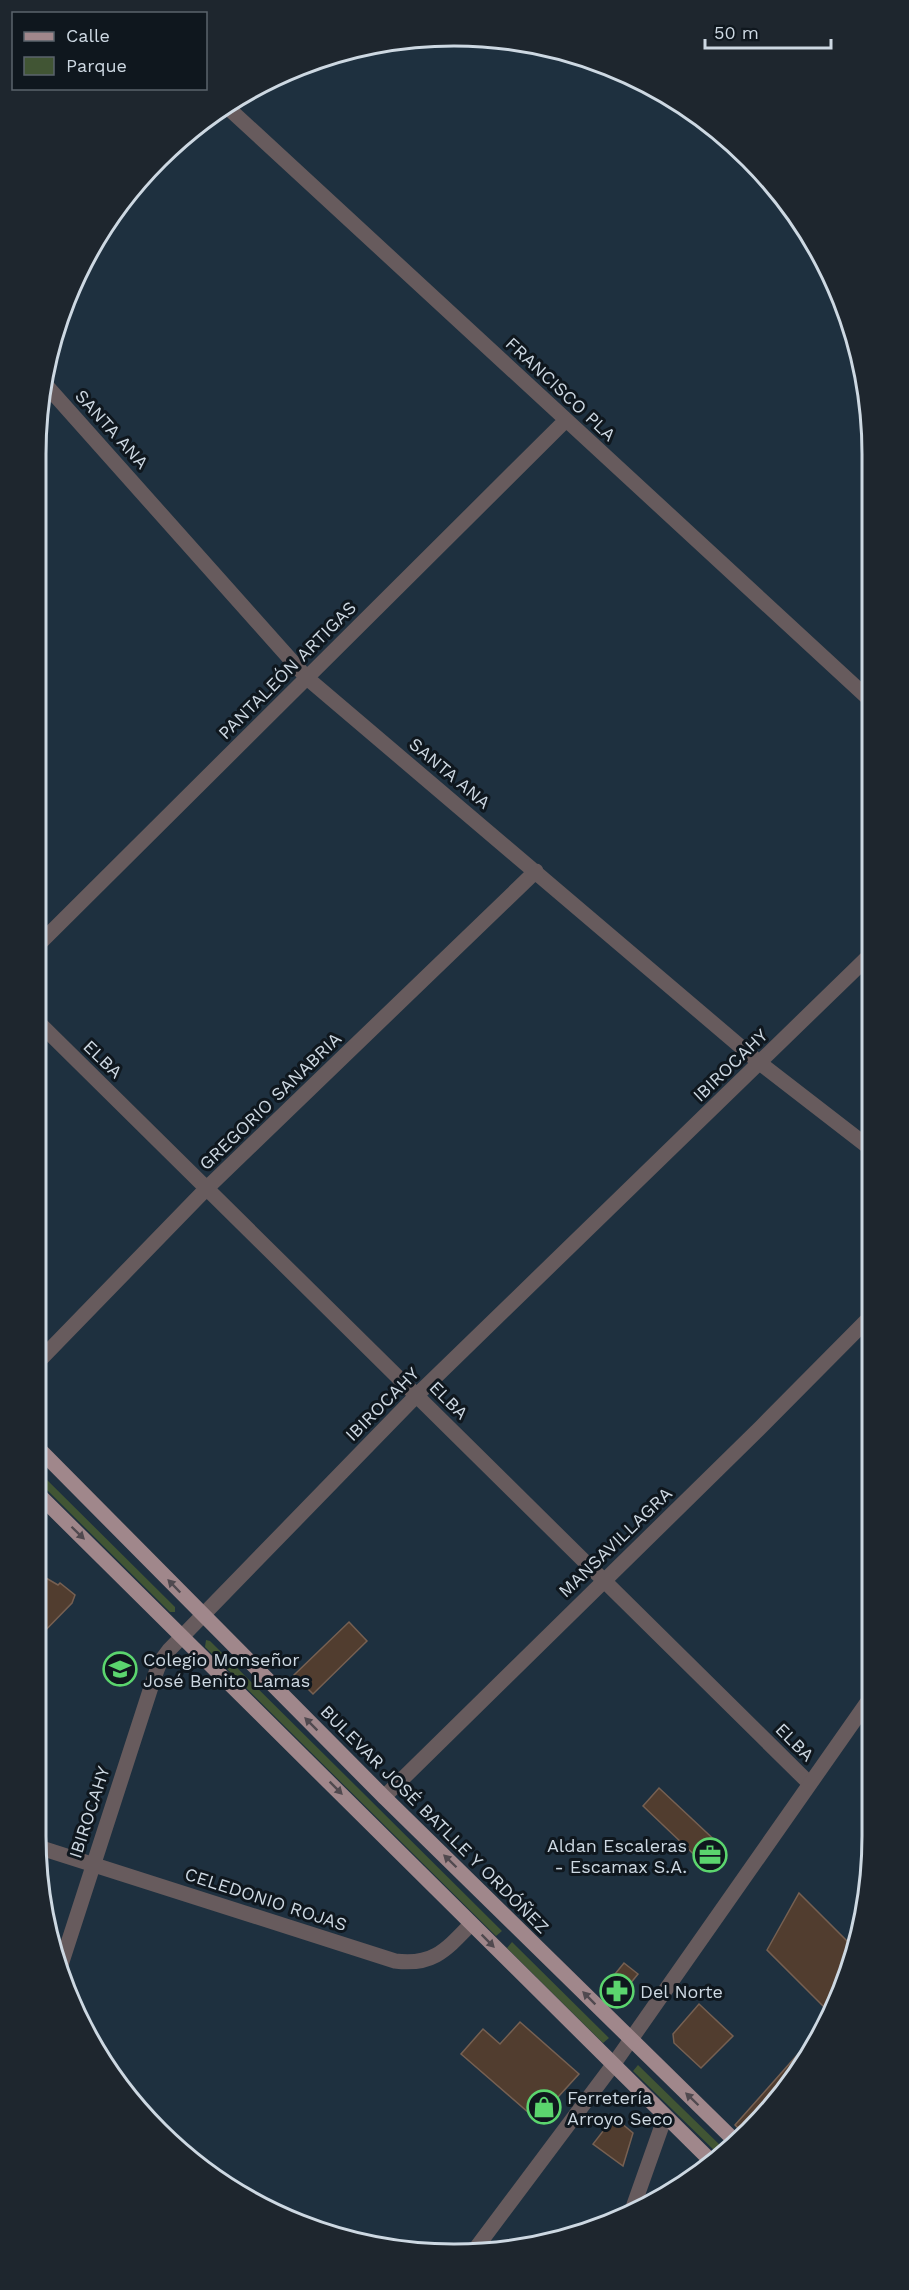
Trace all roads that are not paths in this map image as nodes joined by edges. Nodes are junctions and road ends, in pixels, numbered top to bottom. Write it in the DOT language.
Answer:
graph roads {
  1 [pos="233,112"];
  2 [pos="51,391"];
  3 [pos="566,420"];
  4 [pos="307,678"];
  5 [pos="862,693"];
  6 [pos="536,871"];
  7 [pos="46,937"];
  8 [pos="862,963"];
  9 [pos="46,1030"];
  10 [pos="761,1064"];
  11 [pos="862,1142"];
  12 [pos="207,1188"];
  13 [pos="862,1325"];
  14 [pos="46,1354"];
  15 [pos="417,1395"];
  16 [pos="46,1456"];
  17 [pos="46,1502"];
  18 [pos="604,1580"];
  19 [pos="204,1616"];
  20 [pos="184,1636"];
  21 [pos="862,1709"];
  22 [pos="809,1783"];
  23 [pos="384,1797"];
  24 [pos="47,1850"];
  25 [pos="93,1864"];
  26 [pos="471,1924"];
  27 [pos="64,1955"];
  28 [pos="630,2039"];
  29 [pos="613,2065"];
  30 [pos="665,2117"];
  31 [pos="731,2136"];
  32 [pos="706,2156"];
  33 [pos="635,2201"];
  34 [pos="480,2243"];
  1 -- 3 [label="street, FRANCISCO PLA"];
  2 -- 4 [label="street, SANTA ANA"];
  3 -- 4 [label="street, PANTALEÓN ARTIGAS"];
  3 -- 5 [label="street, FRANCISCO PLA"];
  4 -- 6 [label="street, SANTA ANA"];
  4 -- 7 [label="street, PANTALEÓN ARTIGAS"];
  6 -- 10 [label="street, SANTA ANA"];
  6 -- 12 [label="street, GREGORIO SANABRIA"];
  8 -- 10 [label="street, IBIROCAHY"];
  9 -- 12 [label="street, ELBA"];
  10 -- 11 [label="street, SANTA ANA"];
  10 -- 15 [label="street, IBIROCAHY"];
  12 -- 14 [label="street, GREGORIO SANABRIA"];
  12 -- 15 [label="street, ELBA"];
  13 -- 18 [label="street, MANSAVILLAGRA"];
  15 -- 18 [label="street, ELBA"];
  15 -- 19 [label="street, IBIROCAHY"];
  19 -- 16 [label="main road, BULEVAR JOSÉ BATLLE Y ORDÓÑEZ, one-way"];
  17 -- 20 [label="main road, one-way"];
  18 -- 22 [label="street, ELBA"];
  18 -- 23 [label="street, MANSAVILLAGRA"];
  19 -- 20 [label="street, IBIROCAHY"];
  23 -- 19 [label="main road, BULEVAR JOSÉ BATLLE Y ORDÓÑEZ, one-way"];
  20 -- 25 [label="street, IBIROCAHY"];
  20 -- 26 [label="main road, one-way"];
  21 -- 22 [label="street"];
  22 -- 28 [label="street"];
  28 -- 23 [label="main road, BULEVAR JOSÉ BATLLE Y ORDÓÑEZ, one-way"];
  24 -- 25 [label="street, CELEDONIO ROJAS"];
  25 -- 26 [label="street, CELEDONIO ROJAS"];
  25 -- 27 [label="street, IBIROCAHY"];
  26 -- 29 [label="main road, one-way"];
  28 -- 29 [label="street"];
  31 -- 28 [label="main road, BULEVAR JOSÉ BATLLE Y ORDÓÑEZ, one-way"];
  29 -- 30 [label="main road"];
  29 -- 34 [label="street"];
  30 -- 32 [label="main road"];
  30 -- 33 [label="street"];
}
